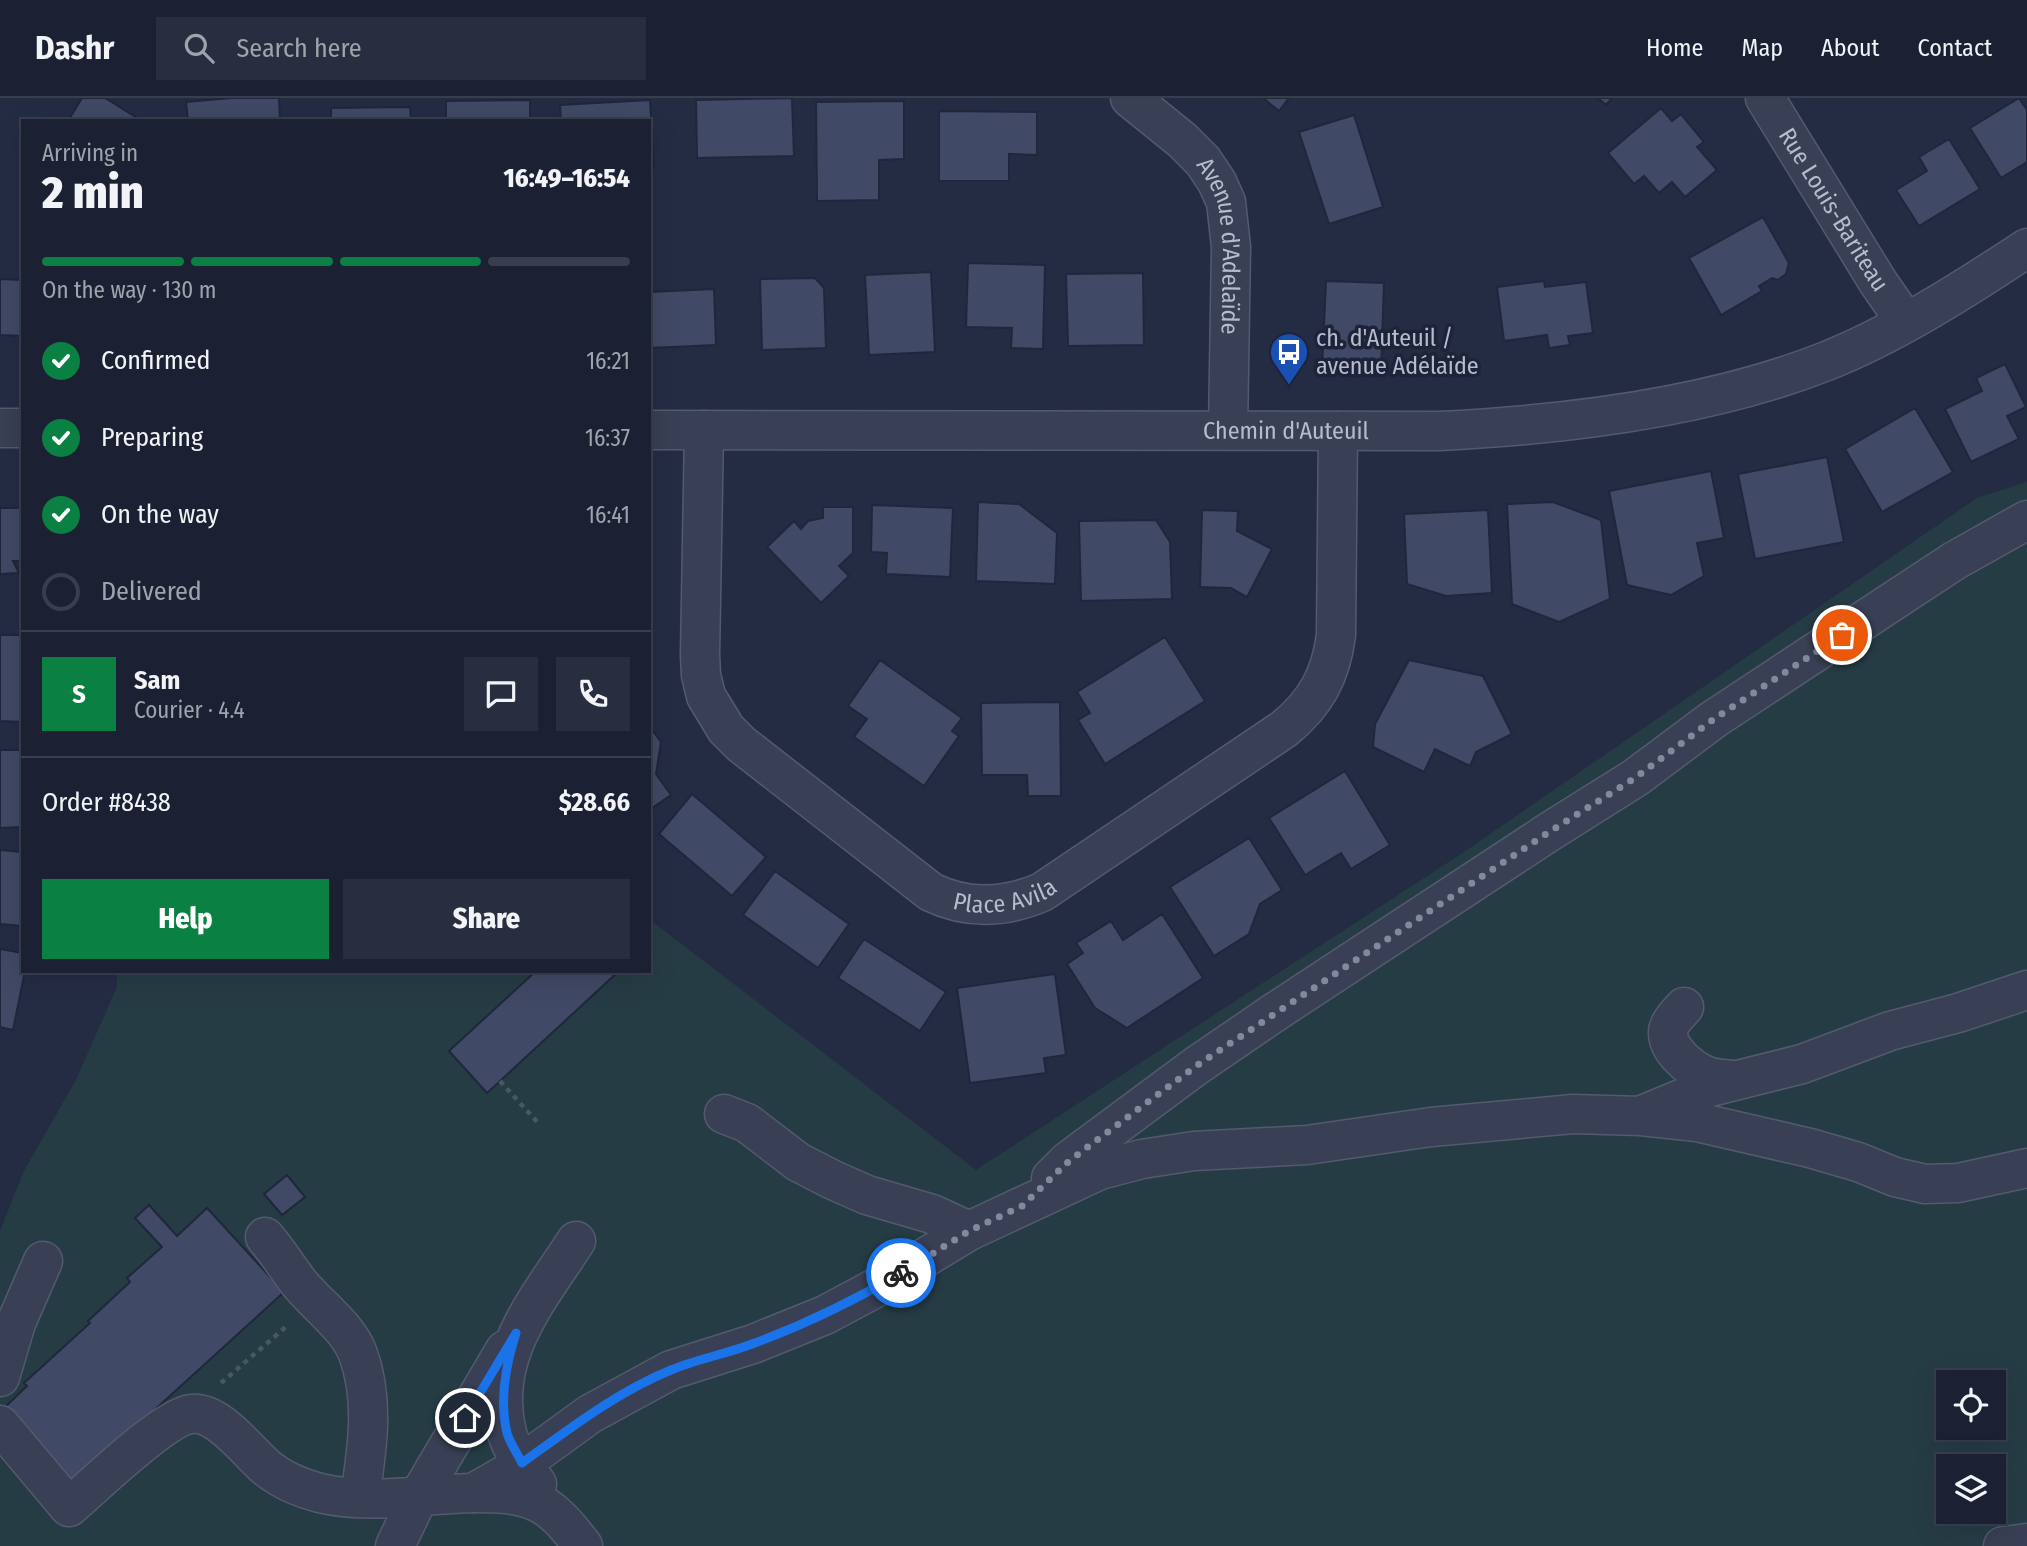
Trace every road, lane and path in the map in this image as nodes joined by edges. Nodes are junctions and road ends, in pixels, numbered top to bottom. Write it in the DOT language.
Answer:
graph roads {
  1 [pos="1130,98"];
  2 [pos="1765,98"];
  3 [pos="2027,248"];
  4 [pos="1905,321"];
  5 [pos="0,428"];
  6 [pos="21,428"];
  7 [pos="651,430"];
  8 [pos="704,430"];
  9 [pos="1228,430"];
  10 [pos="1338,431"];
  11 [pos="2027,520"];
  12 [pos="2027,990"];
  13 [pos="1684,1007"];
  14 [pos="1735,1080"];
  15 [pos="500,1081"];
  16 [pos="724,1114"];
  17 [pos="1640,1116"];
  18 [pos="539,1124"];
  19 [pos="2027,1168"];
  20 [pos="1022,1206"];
  21 [pos="969,1231"];
  22 [pos="265,1237"];
  23 [pos="576,1241"];
  24 [pos="43,1261"];
  25 [pos="315,1302"];
  26 [pos="516,1333"];
  27 [pos="0,1377"];
  28 [pos="195,1413"];
  29 [pos="0,1424"];
  30 [pos="522,1463"];
  31 [pos="473,1493"];
  32 [pos="419,1496"];
  33 [pos="360,1497"];
  34 [pos="573,1534"];
  35 [pos="2027,1543"];
  36 [pos="395,1546"];
  37 [pos="2003,1546"];
  1 -- 9 [label="street, Avenue d'Adelaïde"];
  2 -- 4 [label="street, Rue Louis-Bariteau"];
  3 -- 4 [label="street, Chemin d'Auteuil"];
  4 -- 10 [label="street, Chemin d'Auteuil"];
  5 -- 6 [label="street"];
  7 -- 8 [label="street, Chemin d'Auteuil"];
  8 -- 9 [label="street, Chemin d'Auteuil"];
  8 -- 10 [label="street, Place Avila"];
  9 -- 10 [label="street, Chemin d'Auteuil"];
  11 -- 20 [label="street"];
  12 -- 14 [label="street"];
  13 -- 14 [label="street"];
  14 -- 17 [label="street"];
  15 -- 18 [label="path"];
  16 -- 21 [label="street"];
  17 -- 19 [label="street"];
  17 -- 20 [label="street"];
  20 -- 21 [label="street"];
  21 -- 30 [label="street"];
  22 -- 25 [label="street"];
  23 -- 26 [label="street"];
  24 -- 27 [label="street"];
  25 -- 28 [label="path"];
  25 -- 33 [label="street"];
  26 -- 30 [label="street"];
  26 -- 32 [label="street"];
  28 -- 29 [label="street"];
  28 -- 33 [label="street"];
  30 -- 31 [label="street"];
  30 -- 34 [label="street"];
  31 -- 32 [label="street"];
  31 -- 34 [label="street"];
  32 -- 33 [label="street"];
  32 -- 36 [label="street"];
  35 -- 37 [label="street"];
}
